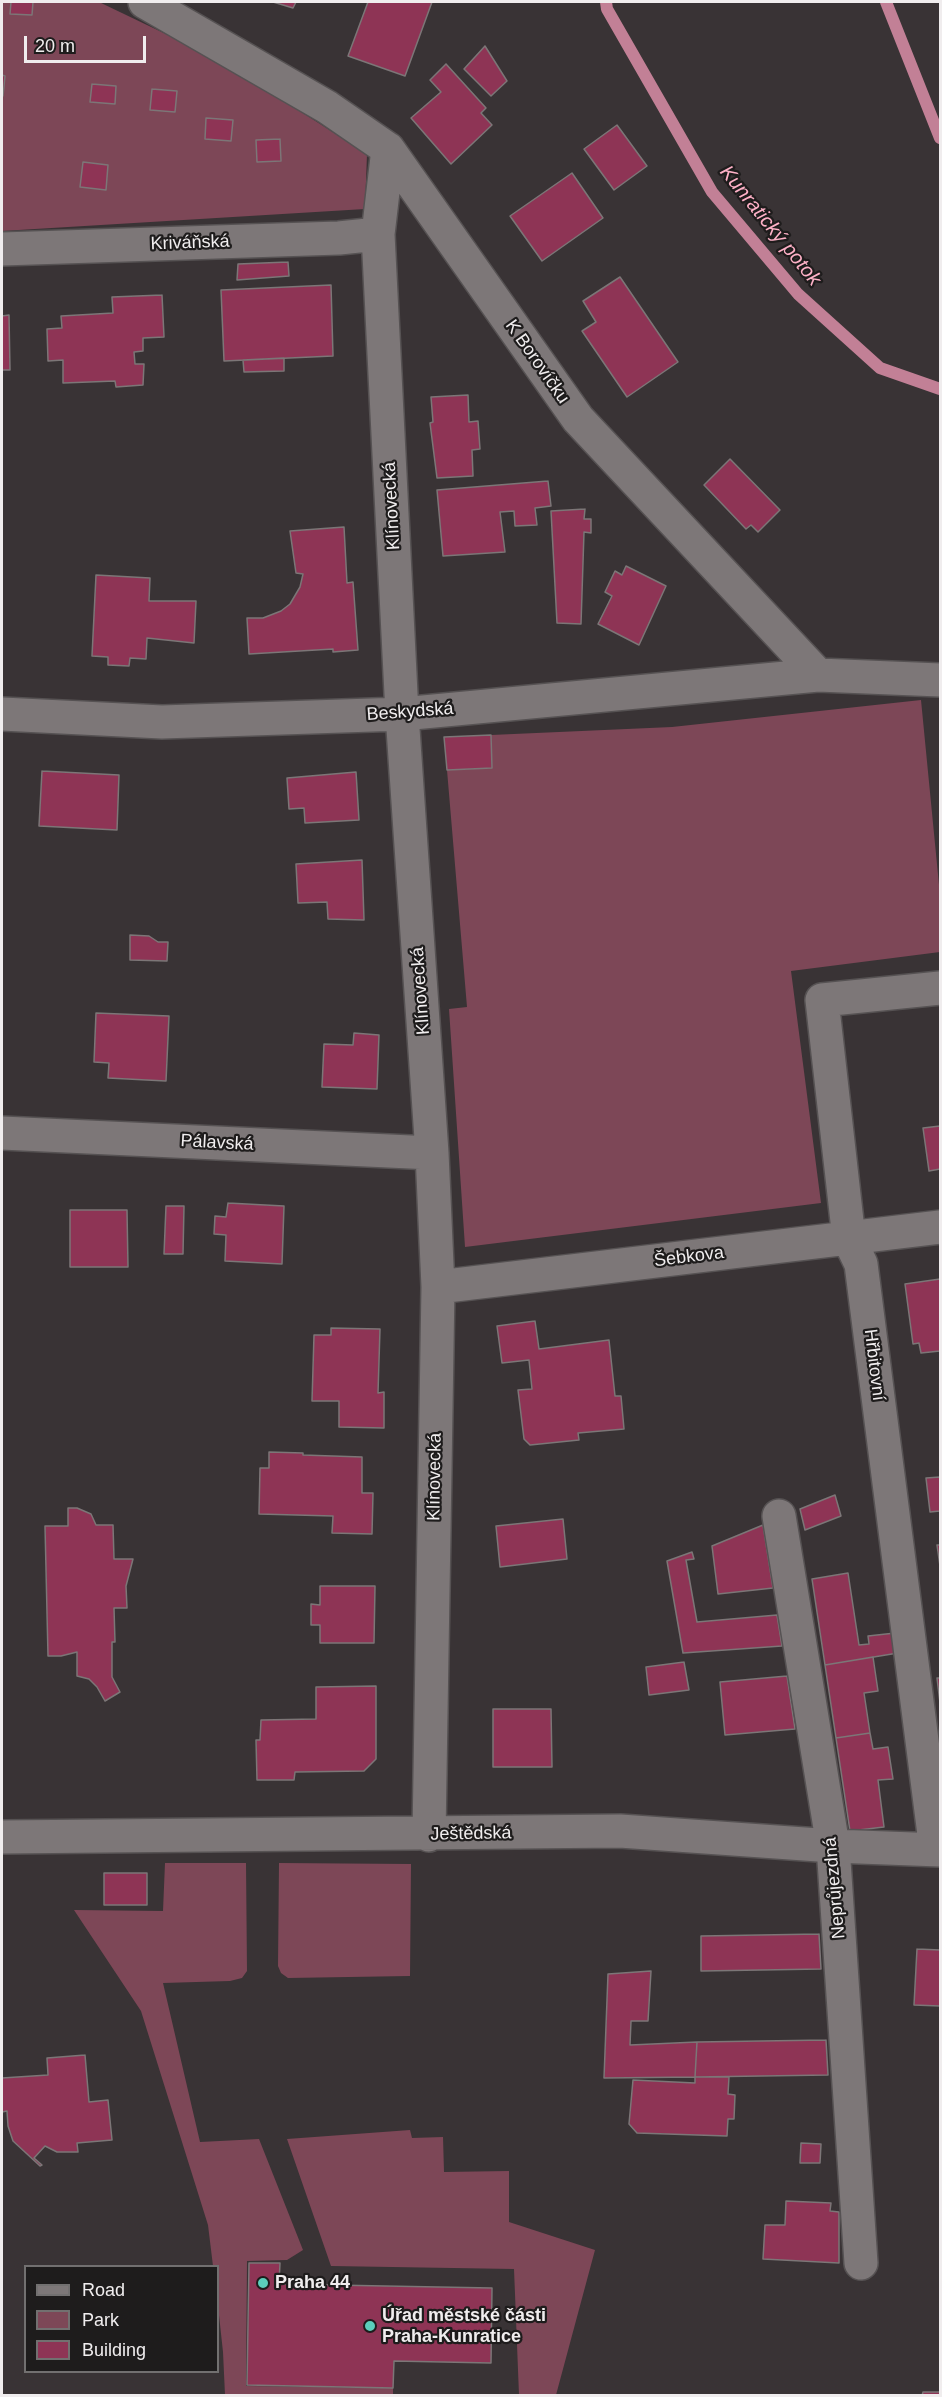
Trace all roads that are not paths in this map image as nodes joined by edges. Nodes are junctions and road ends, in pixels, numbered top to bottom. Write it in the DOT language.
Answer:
graph roads {
  1 [pos="145,2"];
  2 [pos="388,149"];
  3 [pos="378,234"];
  4 [pos="2,249"];
  5 [pos="818,675"];
  6 [pos="940,680"];
  7 [pos="2,714"];
  8 [pos="402,714"];
  9 [pos="940,988"];
  10 [pos="2,1133"];
  11 [pos="432,1153"];
  12 [pos="940,1227"];
  13 [pos="849,1239"];
  14 [pos="438,1287"];
  15 [pos="779,1516"];
  16 [pos="429,1835"];
  17 [pos="2,1838"];
  18 [pos="833,1846"];
  19 [pos="938,1850"];
  20 [pos="861,2263"];
  1 -- 2 [label="street, K Borovíčku"];
  2 -- 3 [label="street, Klínovecká"];
  2 -- 5 [label="street, K Borovíčku"];
  3 -- 4 [label="street, Kriváňská"];
  3 -- 8 [label="street, Klínovecká"];
  5 -- 6 [label="street"];
  5 -- 8 [label="street, Beskydská"];
  7 -- 8 [label="street, Beskydská"];
  8 -- 11 [label="street, Klínovecká"];
  9 -- 13 [label="street, Hřbitovní"];
  10 -- 11 [label="street, Pálavská"];
  11 -- 14 [label="street, Klínovecká"];
  12 -- 13 [label="street, Šebkova"];
  13 -- 14 [label="street, Šebkova"];
  13 -- 19 [label="street, Hřbitovní"];
  14 -- 16 [label="street, Klínovecká"];
  15 -- 18 [label="street, Neprůjezdná"];
  16 -- 17 [label="street, Ještědská"];
  16 -- 18 [label="street, Ještědská"];
  18 -- 19 [label="street, Ještědská"];
  18 -- 20 [label="street, Neprůjezdná"];
}
